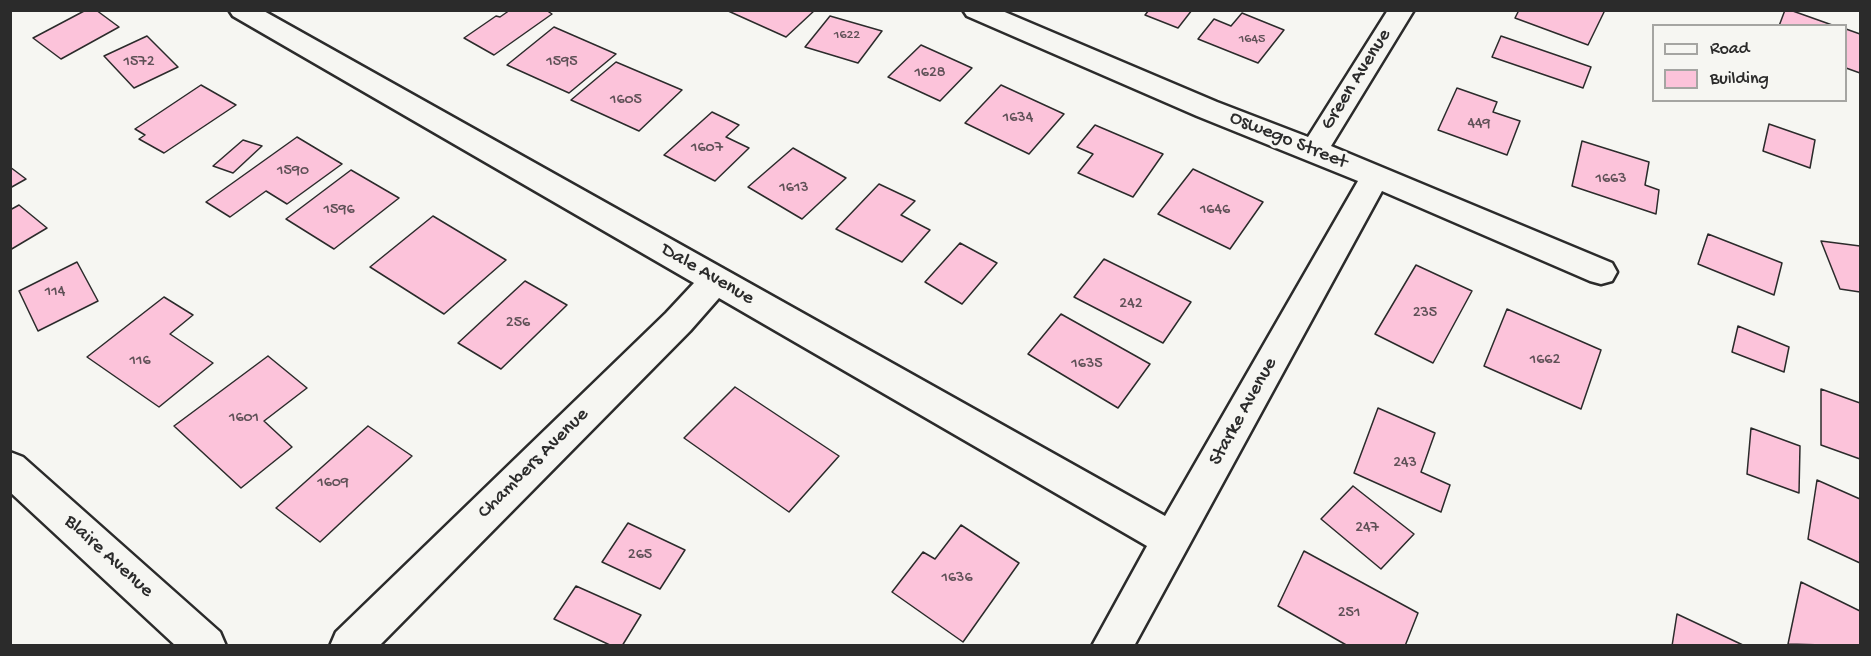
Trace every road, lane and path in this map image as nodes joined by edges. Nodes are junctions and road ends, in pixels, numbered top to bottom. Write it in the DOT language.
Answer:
graph roads {
  1 [pos="242,10"];
  2 [pos="976,10"];
  3 [pos="1401,10"];
  4 [pos="1314,150"];
  5 [pos="1375,177"];
  6 [pos="1600,272"];
  7 [pos="716,280"];
  8 [pos="10,468"];
  9 [pos="1172,540"];
  10 [pos="206,645"];
  11 [pos="350,645"];
  12 [pos="1112,645"];
  1 -- 7 [label="street, Dale Avenue"];
  2 -- 4 [label="street, Oswego Street"];
  3 -- 4 [label="street, Green Avenue"];
  4 -- 5 [label="street, Oswego Street"];
  5 -- 6 [label="street, Oswego Street"];
  5 -- 9 [label="street, Starke Avenue"];
  7 -- 9 [label="street, Dale Avenue"];
  7 -- 11 [label="street, Chambers Avenue"];
  8 -- 10 [label="street, Blaire Avenue"];
  9 -- 12 [label="street, Starke Avenue"];
}
